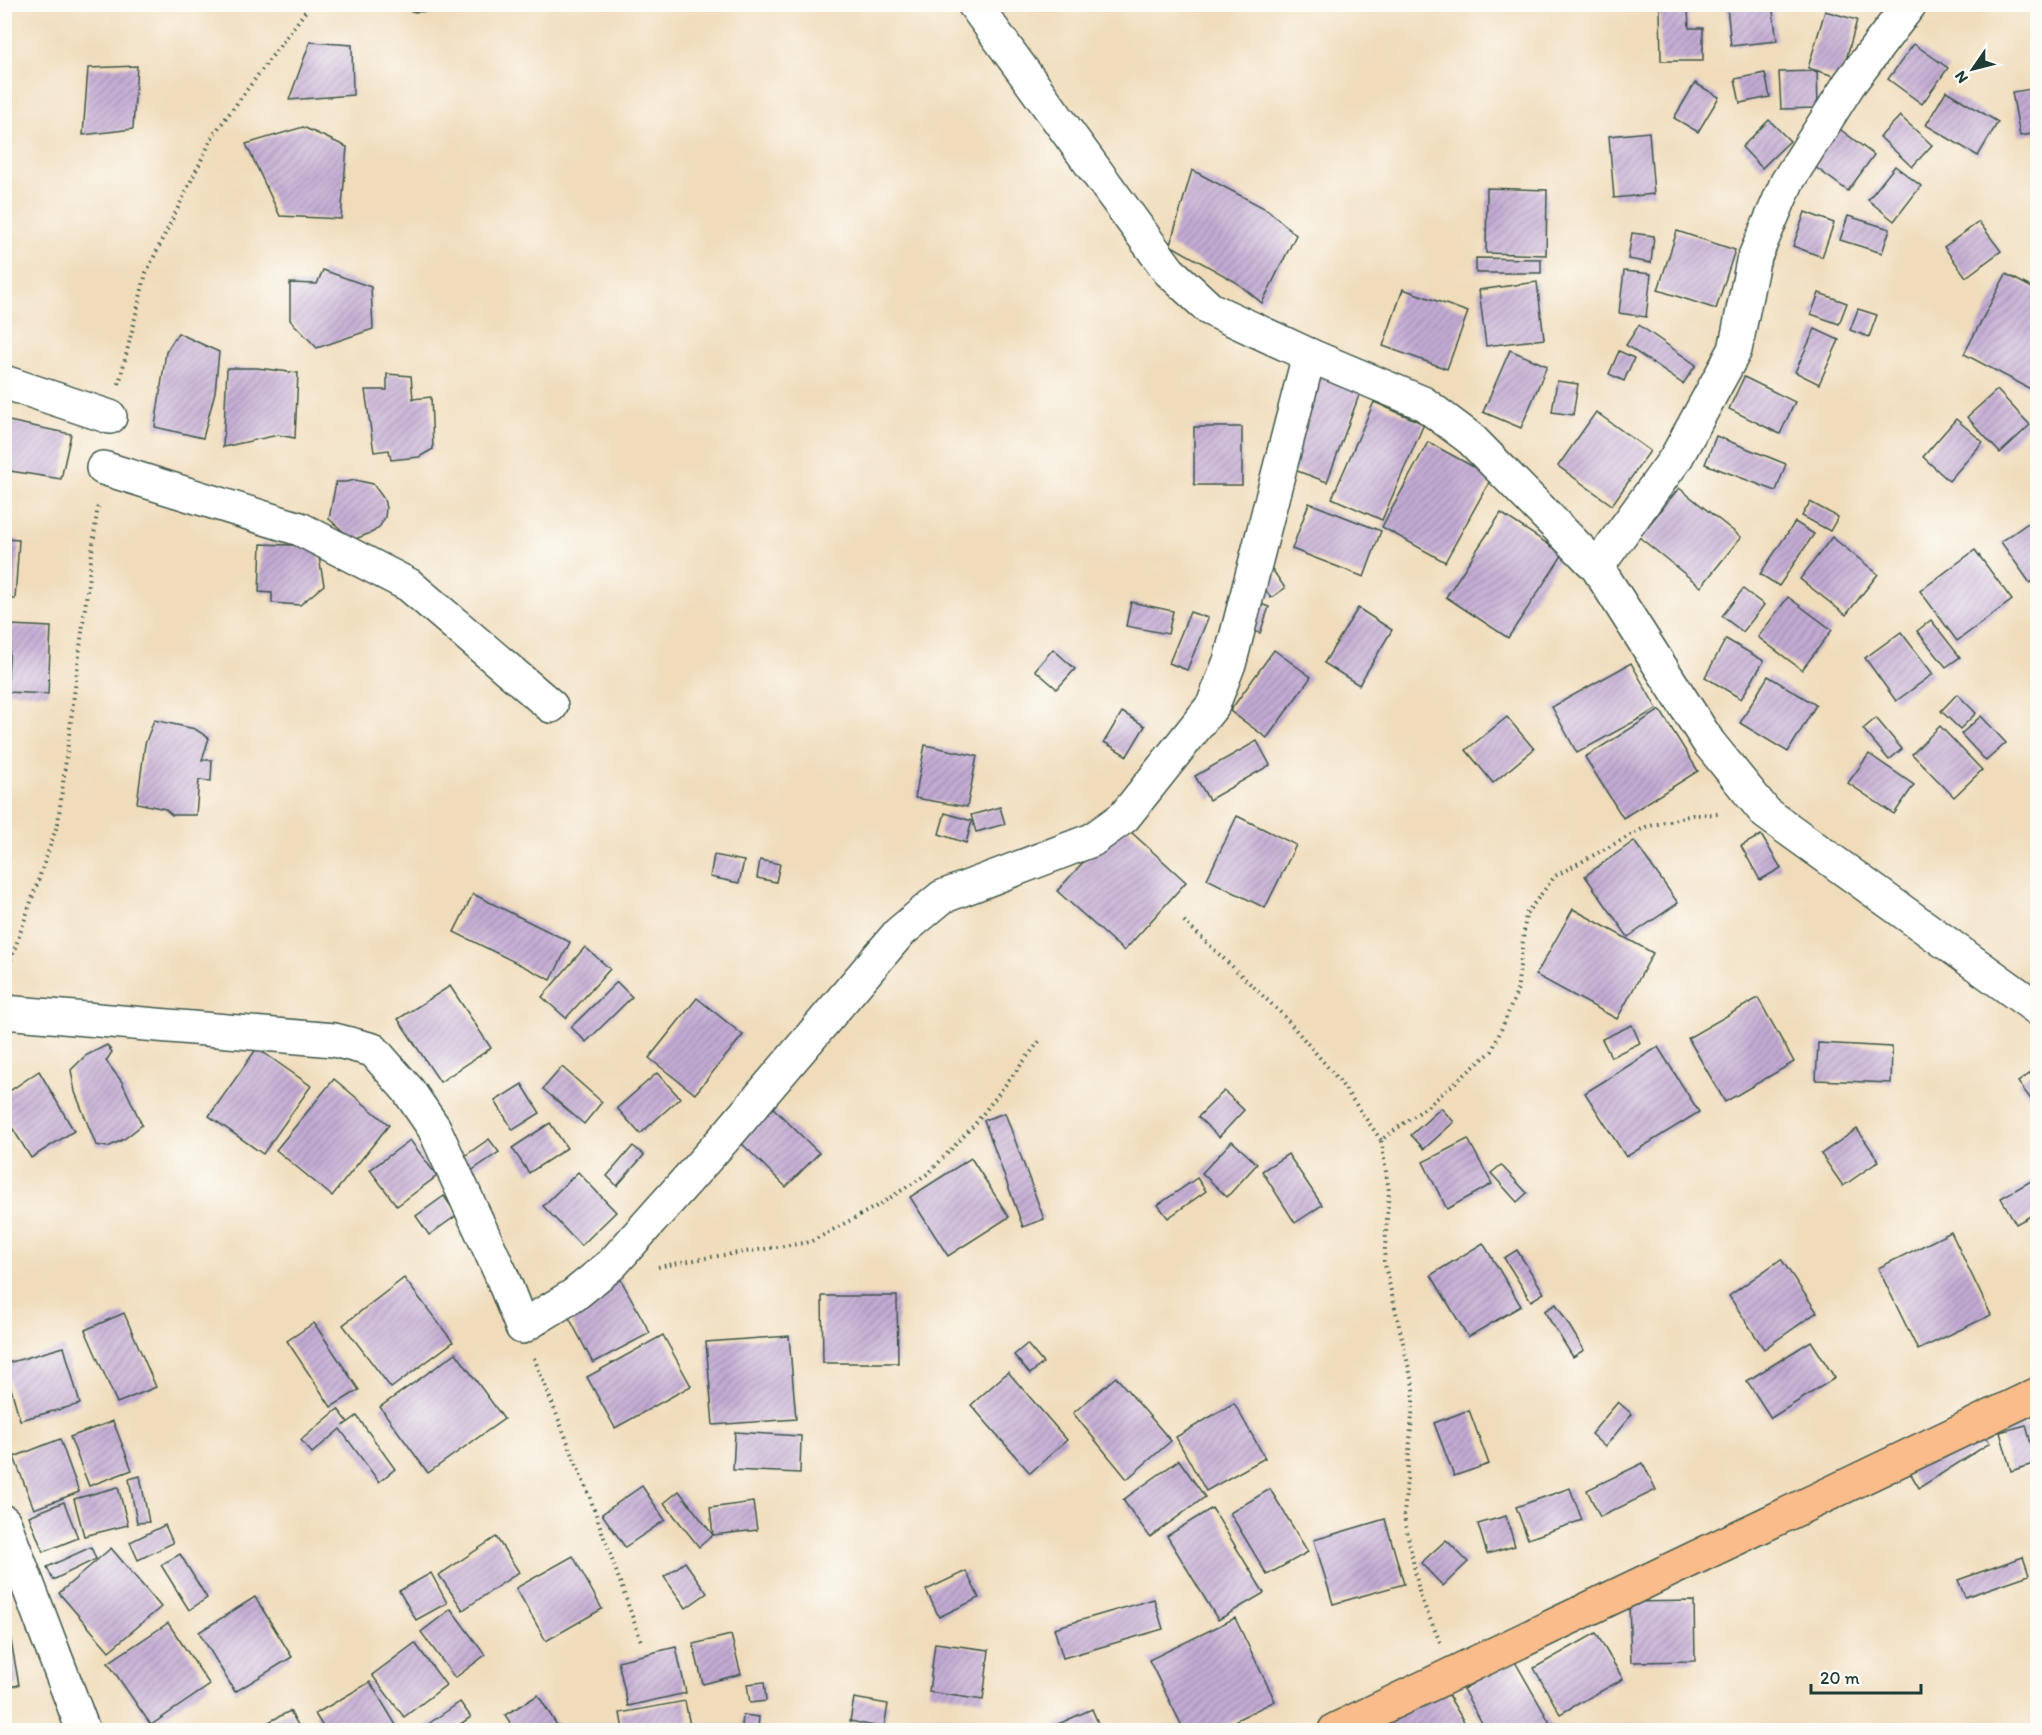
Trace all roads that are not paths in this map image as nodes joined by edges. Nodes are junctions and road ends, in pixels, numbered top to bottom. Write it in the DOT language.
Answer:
graph roads {
  1 [pos="974,4"];
  2 [pos="1910,4"];
  3 [pos="1309,355"];
  4 [pos="4,382"];
  5 [pos="110,417"];
  6 [pos="103,468"];
  7 [pos="1597,567"];
  8 [pos="551,706"];
  9 [pos="2037,1009"];
  10 [pos="4,1012"];
  11 [pos="2037,1394"];
  12 [pos="4,1522"];
  13 [pos="83,1731"];
  14 [pos="1335,1731"];
  1 -- 3 [label="street"];
  2 -- 7 [label="street"];
  3 -- 7 [label="street"];
  3 -- 10 [label="street"];
  4 -- 5 [label="street"];
  6 -- 8 [label="street"];
  7 -- 9 [label="street"];
  11 -- 14 [label="main road"];
  12 -- 13 [label="street"];
}
